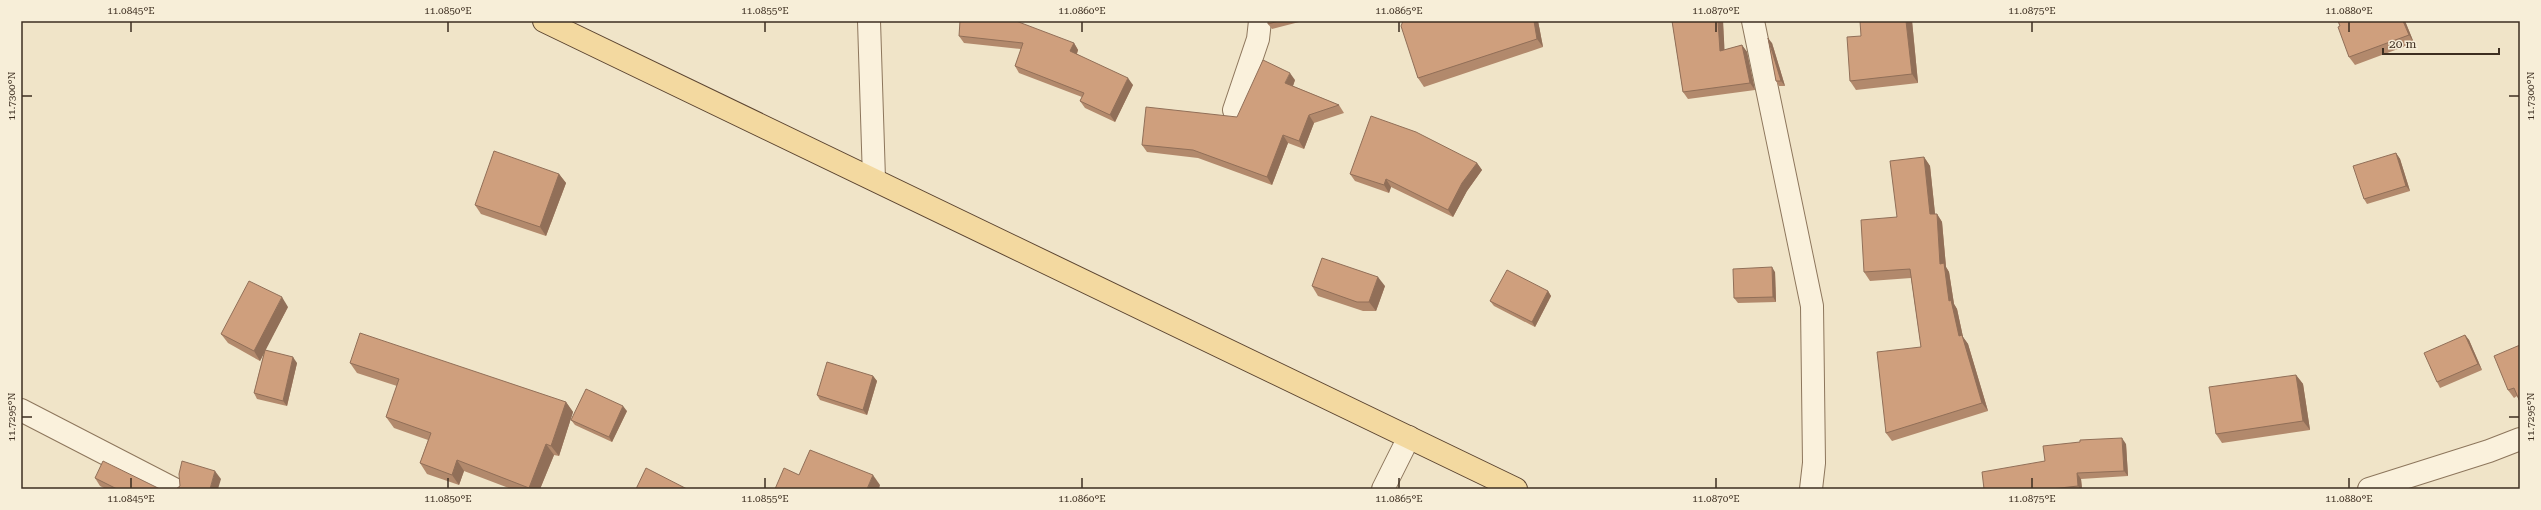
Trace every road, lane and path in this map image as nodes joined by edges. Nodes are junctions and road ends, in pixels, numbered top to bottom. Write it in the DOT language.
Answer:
graph roads {
  1 [pos="544,21"];
  2 [pos="869,21"];
  3 [pos="1260,21"];
  4 [pos="1753,21"];
  5 [pos="1234,110"];
  6 [pos="874,179"];
  7 [pos="21,410"];
  8 [pos="1409,436"];
  9 [pos="2520,439"];
  10 [pos="174,489"];
  11 [pos="1383,489"];
  12 [pos="1516,489"];
  13 [pos="1812,489"];
  14 [pos="2369,489"];
  1 -- 6 [label="main road"];
  2 -- 6 [label="street"];
  3 -- 5 [label="street"];
  4 -- 13 [label="street"];
  6 -- 8 [label="main road"];
  7 -- 10 [label="street"];
  8 -- 11 [label="street"];
  8 -- 12 [label="main road"];
  9 -- 14 [label="street"];
}
